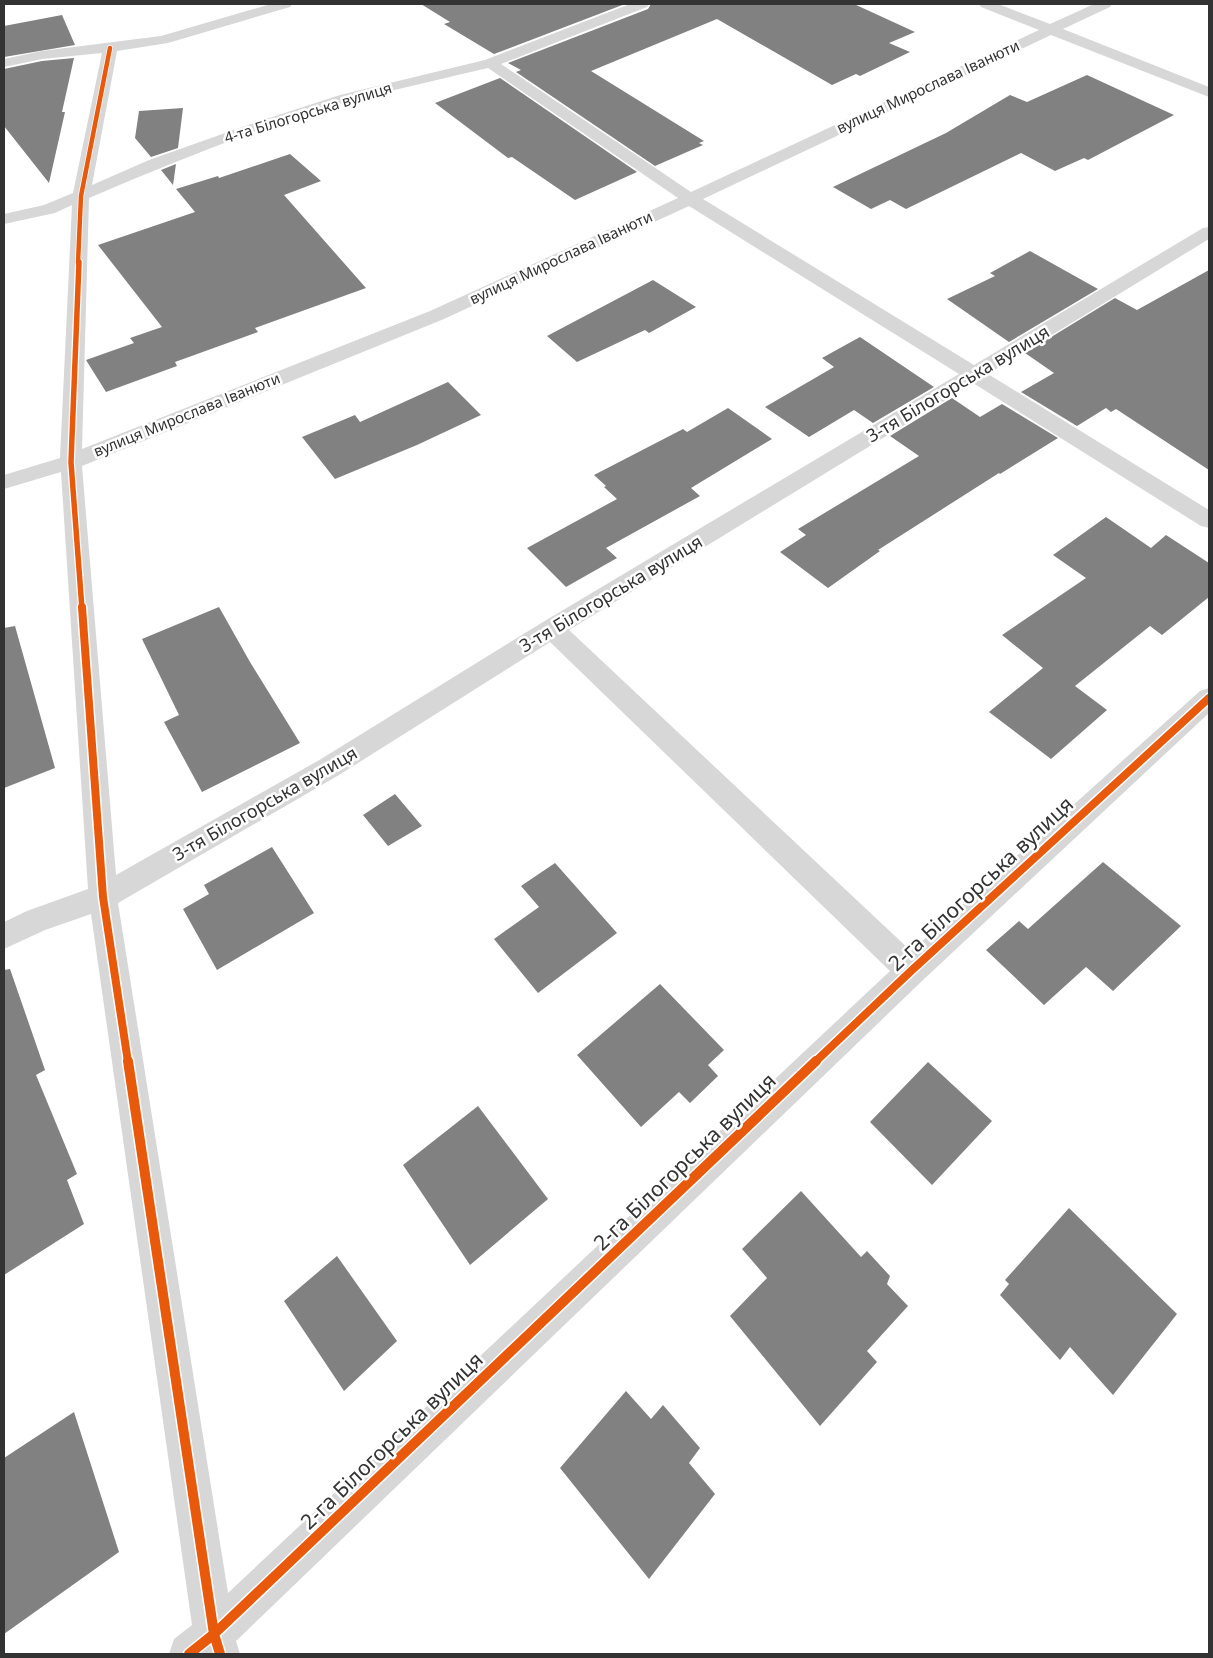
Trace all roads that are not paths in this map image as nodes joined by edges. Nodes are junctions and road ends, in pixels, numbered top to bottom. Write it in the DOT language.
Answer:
graph roads {
  1 [pos="285,4"];
  2 [pos="642,4"];
  3 [pos="986,4"];
  4 [pos="1105,4"];
  5 [pos="209,10"];
  6 [pos="219,23"];
  7 [pos="1050,29"];
  8 [pos="110,48"];
  9 [pos="4,63"];
  10 [pos="490,63"];
  11 [pos="1209,92"];
  12 [pos="81,196"];
  13 [pos="690,200"];
  14 [pos="4,220"];
  15 [pos="1209,232"];
  16 [pos="973,374"];
  17 [pos="70,462"];
  18 [pos="4,482"];
  19 [pos="1209,520"];
  20 [pos="552,629"];
  21 [pos="1209,698"];
  22 [pos="103,897"];
  23 [pos="4,936"];
  24 [pos="911,971"];
  25 [pos="207,1648"];
  1 -- 6 [label="street"];
  2 -- 10 [label="street, 4-та Білогорська вулиця"];
  3 -- 7 [label="street"];
  4 -- 7 [label="street, вулиця Мирослава Іванюти"];
  5 -- 6 [label="street"];
  6 -- 8 [label="street"];
  7 -- 11 [label="street"];
  7 -- 13 [label="street, вулиця Мирослава Іванюти"];
  8 -- 9 [label="street"];
  8 -- 12 [label="street"];
  10 -- 12 [label="street, 4-та Білогорська вулиця"];
  10 -- 13 [label="street"];
  12 -- 14 [label="street, 4-та Білогорська вулиця"];
  12 -- 17 [label="street"];
  13 -- 16 [label="street"];
  13 -- 17 [label="street, вулиця Мирослава Іванюти"];
  15 -- 16 [label="street, 3-тя Білогорська вулиця"];
  16 -- 19 [label="street"];
  16 -- 20 [label="street, 3-тя Білогорська вулиця"];
  17 -- 18 [label="street, вулиця Мирослава Іванюти"];
  17 -- 22 [label="street"];
  20 -- 22 [label="street, 3-тя Білогорська вулиця"];
  20 -- 24 [label="street"];
  21 -- 24 [label="street, 2-га Білогорська вулиця"];
  22 -- 23 [label="street, 3-тя Білогорська вулиця"];
  22 -- 25 [label="street"];
  24 -- 25 [label="street, 2-га Білогорська вулиця"];
}
